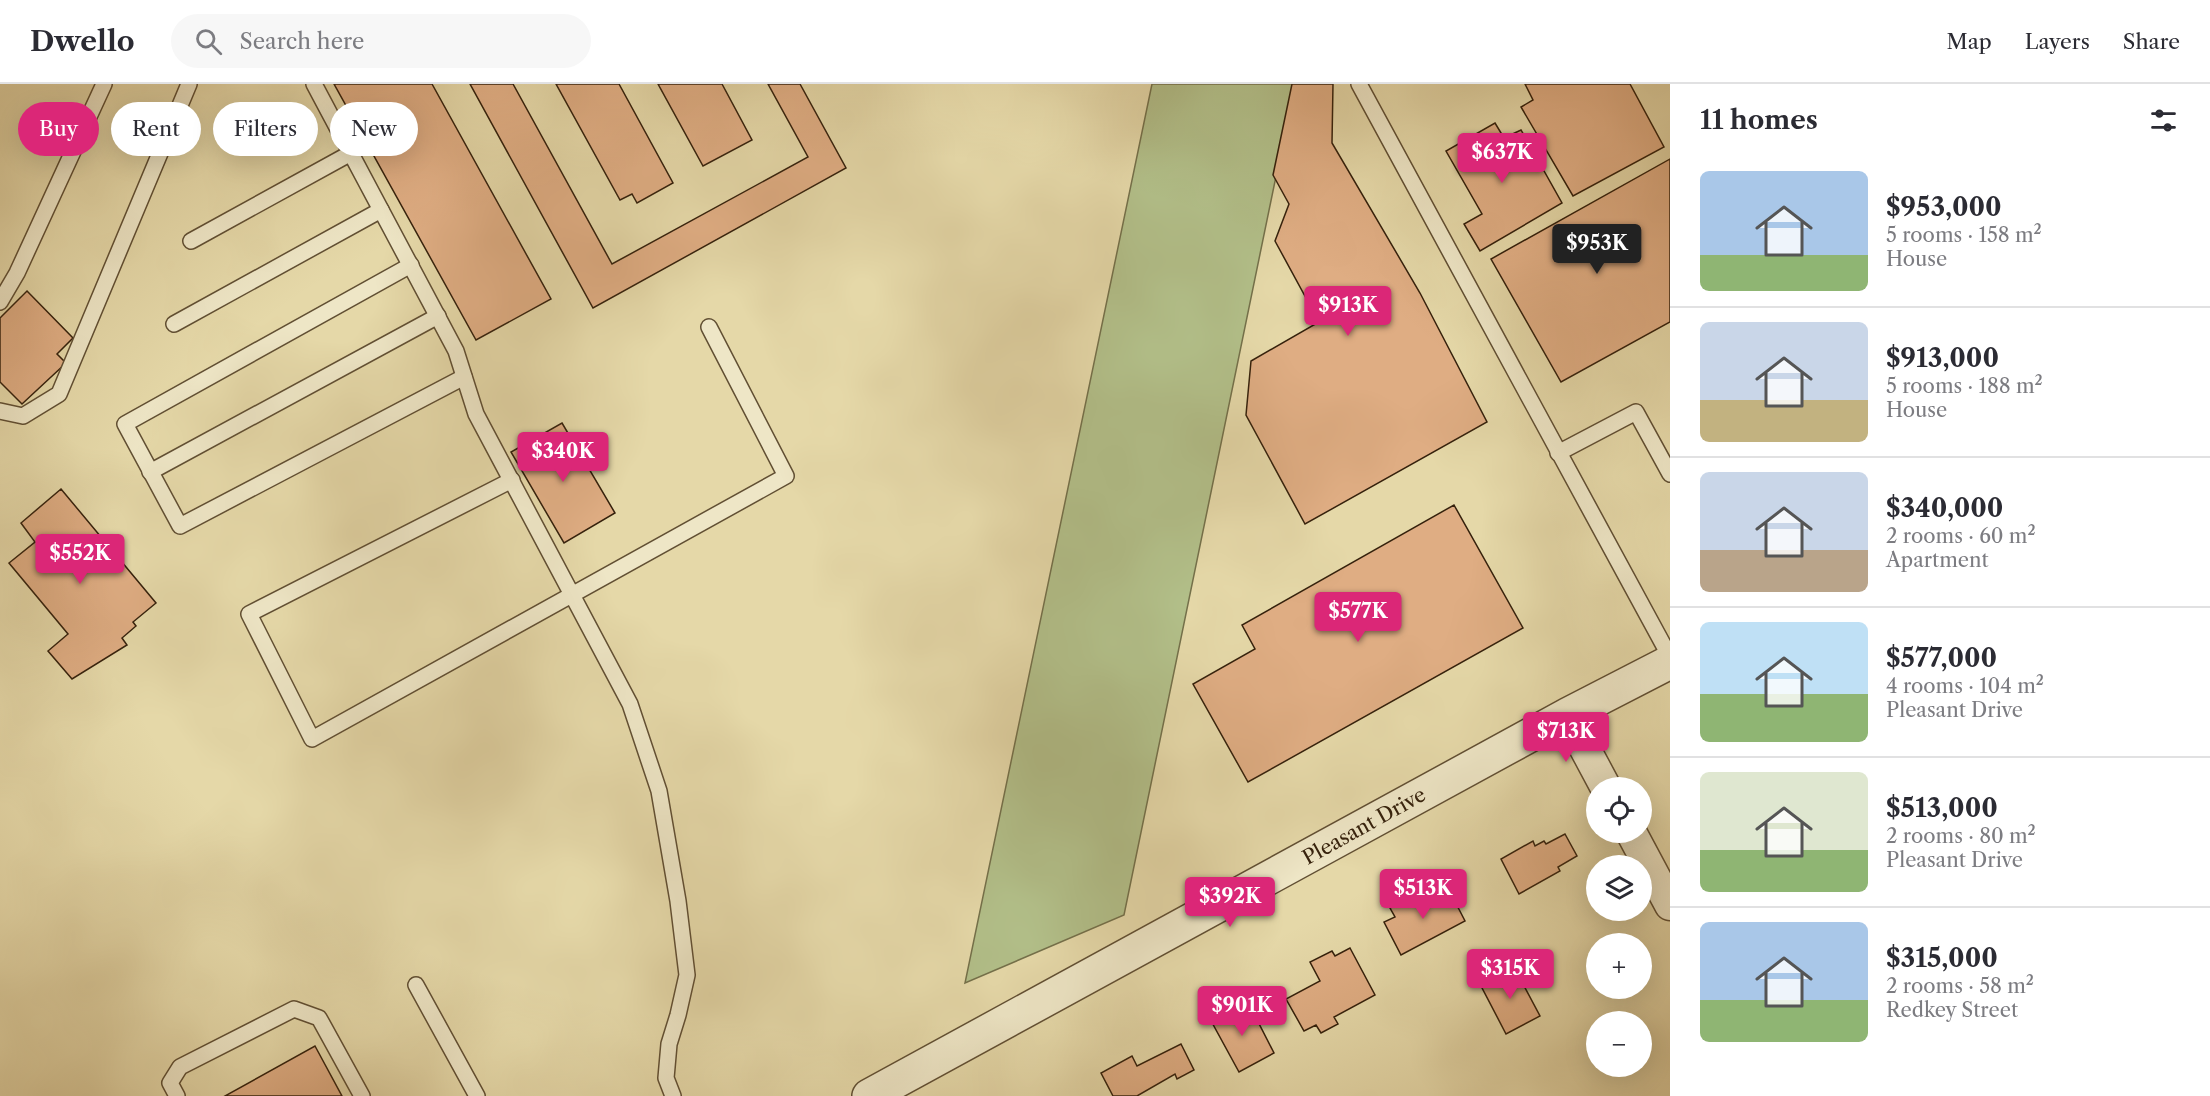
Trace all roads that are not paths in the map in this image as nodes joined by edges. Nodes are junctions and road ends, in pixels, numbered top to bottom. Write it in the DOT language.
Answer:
graph roads {
  1 [pos="104,84"];
  2 [pos="189,84"];
  3 [pos="314,84"];
  4 [pos="1359,84"];
  5 [pos="330,114"];
  6 [pos="345,156"];
  7 [pos="353,156"];
  8 [pos="381,210"];
  9 [pos="191,240"];
  10 [pos="411,265"];
  11 [pos="0,302"];
  12 [pos="438,316"];
  13 [pos="174,324"];
  14 [pos="709,327"];
  15 [pos="464,376"];
  16 [pos="0,411"];
  17 [pos="1558,453"];
  18 [pos="150,472"];
  19 [pos="1670,474"];
  20 [pos="512,480"];
  21 [pos="572,595"];
  22 [pos="1670,657"];
  23 [pos="1670,662"];
  24 [pos="1567,715"];
  25 [pos="1600,777"];
  26 [pos="1637,843"];
  27 [pos="1670,905"];
  28 [pos="417,985"];
  29 [pos="878,1094"];
  30 [pos="177,1096"];
  31 [pos="362,1096"];
  32 [pos="477,1096"];
  33 [pos="673,1096"];
  1 -- 11 [label="lane"];
  2 -- 16 [label="lane"];
  3 -- 5 [label="lane"];
  4 -- 17 [label="lane"];
  6 -- 9 [label="lane"];
  7 -- 8 [label="lane"];
  8 -- 10 [label="lane"];
  8 -- 13 [label="lane"];
  10 -- 12 [label="lane"];
  10 -- 18 [label="lane"];
  12 -- 15 [label="lane"];
  12 -- 18 [label="lane"];
  14 -- 21 [label="lane"];
  15 -- 18 [label="lane"];
  15 -- 20 [label="lane"];
  17 -- 19 [label="lane"];
  17 -- 22 [label="lane"];
  20 -- 21 [label="lane"];
  20 -- 21 [label="lane"];
  21 -- 33 [label="lane"];
  23 -- 24 [label="street, Pleasant Drive"];
  24 -- 25 [label="street"];
  24 -- 29 [label="street, Pleasant Drive"];
  26 -- 27 [label="street"];
  28 -- 32 [label="lane"];
  30 -- 31 [label="lane"];
}
